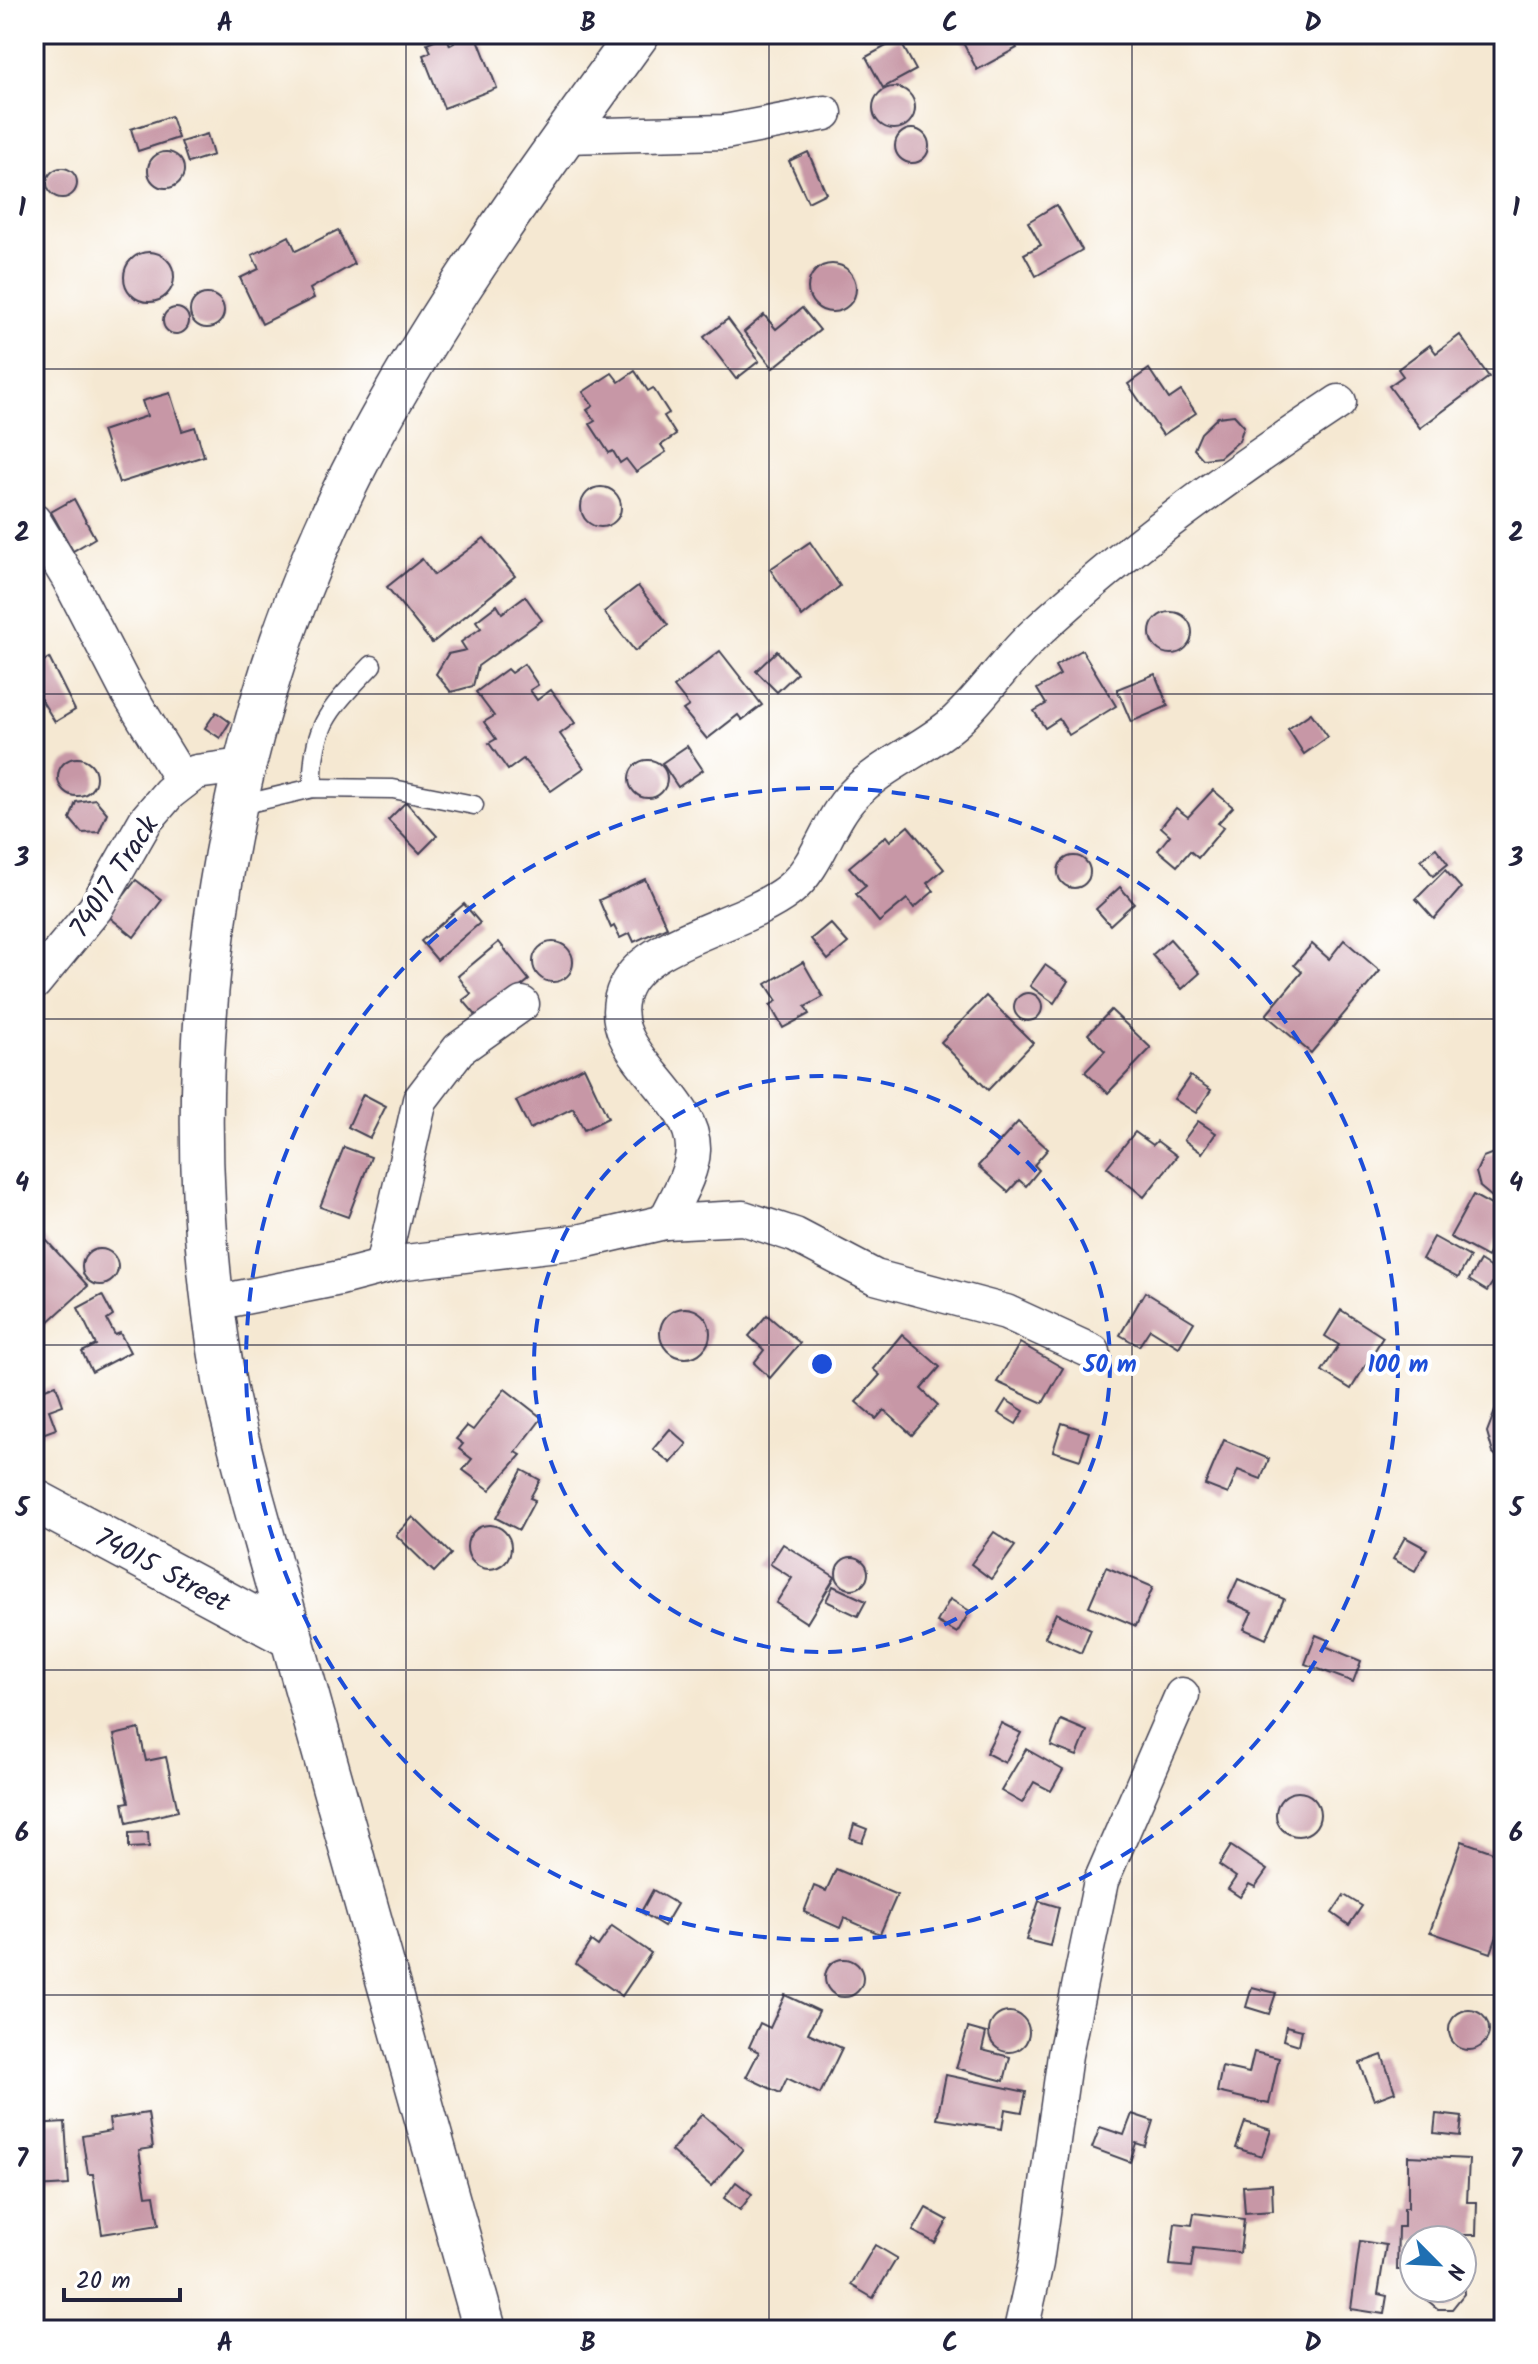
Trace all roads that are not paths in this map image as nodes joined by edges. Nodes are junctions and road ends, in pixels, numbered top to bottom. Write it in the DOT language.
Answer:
graph roads {
  1 [pos="638,34"];
  2 [pos="825,113"];
  3 [pos="565,136"];
  4 [pos="1339,402"];
  5 [pos="34,521"];
  6 [pos="372,665"];
  7 [pos="242,766"];
  8 [pos="183,782"];
  9 [pos="313,788"];
  10 [pos="474,805"];
  11 [pos="234,806"];
  12 [pos="34,983"];
  13 [pos="522,1004"];
  14 [pos="665,1222"];
  15 [pos="382,1267"];
  16 [pos="214,1303"];
  17 [pos="1093,1352"];
  18 [pos="34,1500"];
  19 [pos="292,1638"];
  20 [pos="1182,1695"];
  21 [pos="485,2330"];
  22 [pos="1021,2330"];
  1 -- 3 [label="street"];
  2 -- 3 [label="street"];
  3 -- 7 [label="street"];
  4 -- 14 [label="street"];
  5 -- 8 [label="street"];
  6 -- 9 [label="lane"];
  7 -- 8 [label="street, 74017 Track"];
  7 -- 11 [label="street"];
  8 -- 12 [label="street, 74017 Track"];
  9 -- 10 [label="lane"];
  9 -- 11 [label="lane"];
  11 -- 16 [label="street"];
  13 -- 15 [label="street"];
  14 -- 15 [label="street"];
  14 -- 17 [label="street"];
  15 -- 16 [label="street"];
  16 -- 19 [label="street"];
  18 -- 19 [label="street, 74015 Street"];
  19 -- 21 [label="street"];
  20 -- 22 [label="street"];
}
